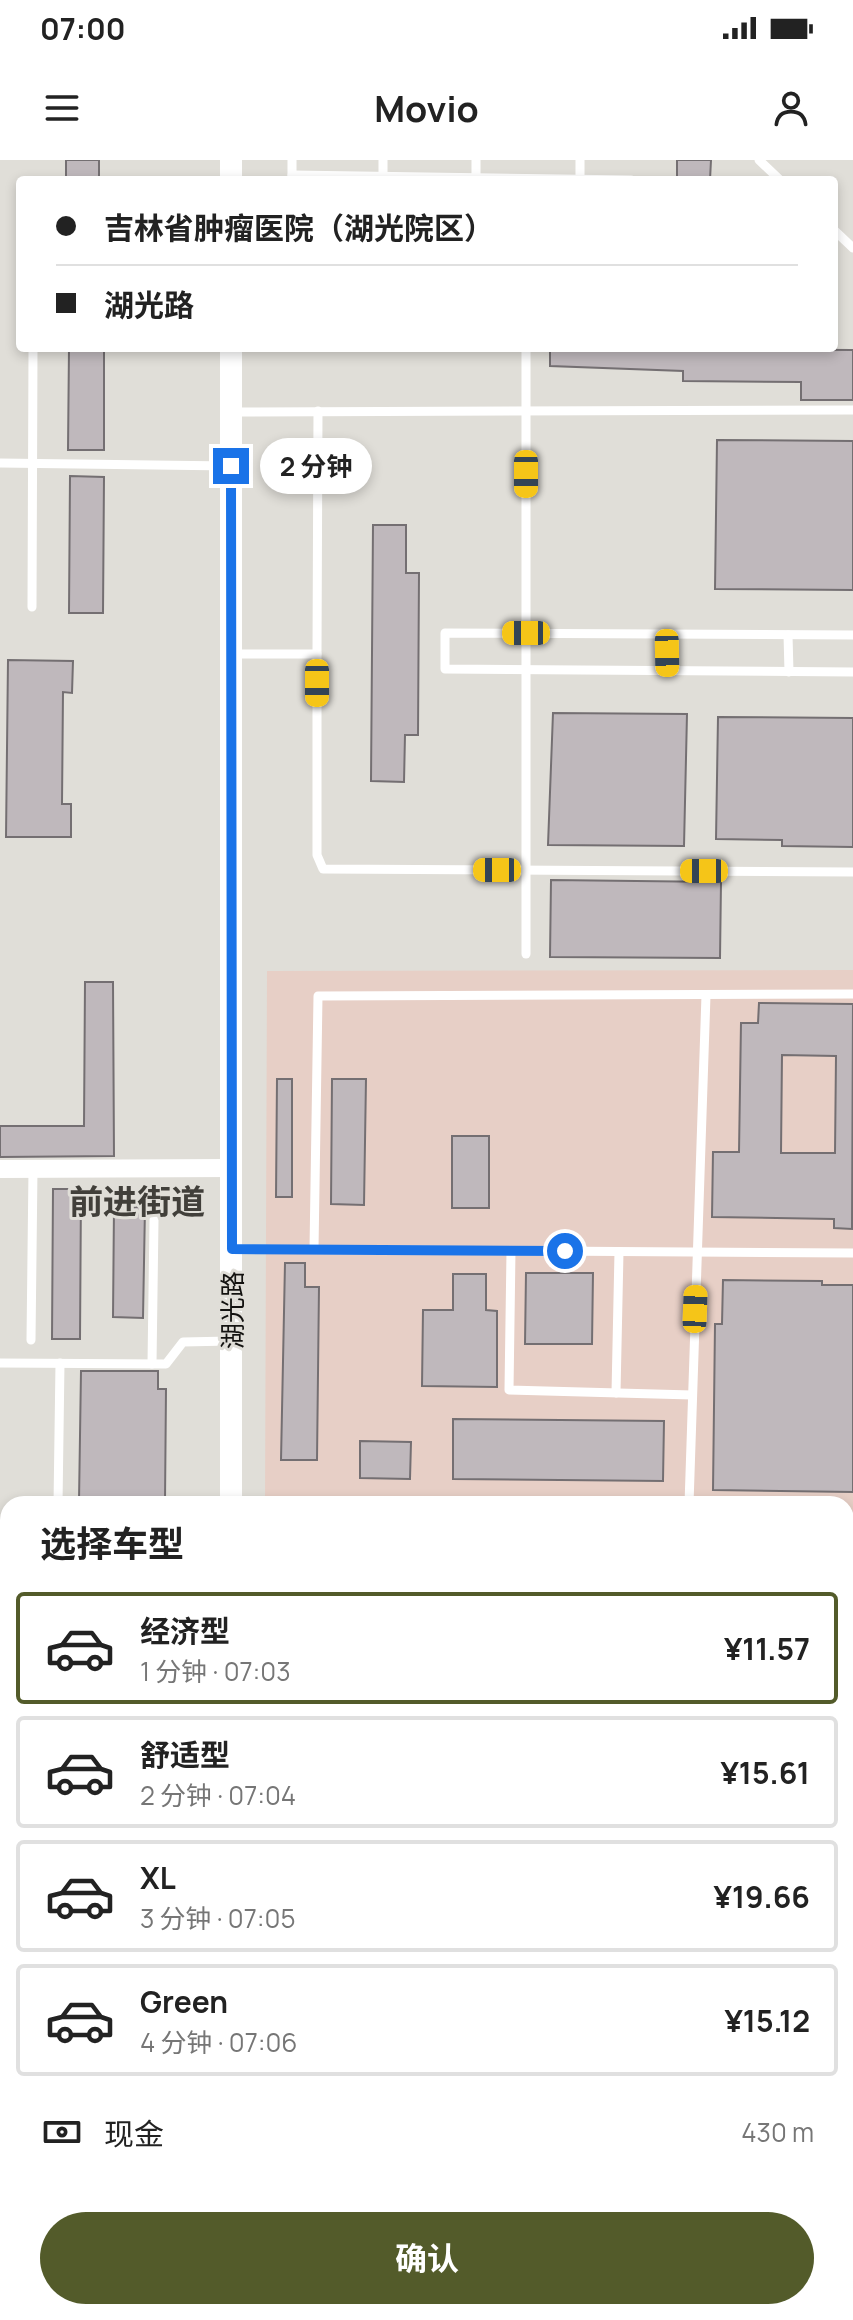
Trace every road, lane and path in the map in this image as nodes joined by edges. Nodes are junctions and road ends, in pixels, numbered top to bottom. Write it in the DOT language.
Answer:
graph roads {
  1 [pos="759,160"];
  2 [pos="776,176"];
  3 [pos="838,234"];
  4 [pos="853,248"];
  5 [pos="33,352"];
  6 [pos="231,352"];
  7 [pos="526,352"];
  8 [pos="853,410"];
  9 [pos="318,411"];
  10 [pos="526,411"];
  11 [pos="231,412"];
  12 [pos="0,463"];
  13 [pos="33,464"];
  14 [pos="231,466"];
  15 [pos="32,607"];
  16 [pos="526,633"];
  17 [pos="666,634"];
  18 [pos="788,635"];
  19 [pos="853,635"];
  20 [pos="232,654"];
  21 [pos="317,654"];
  22 [pos="526,670"];
  23 [pos="667,671"];
  24 [pos="789,672"];
  25 [pos="853,672"];
  26 [pos="526,870"];
  27 [pos="853,872"];
  28 [pos="526,954"];
  29 [pos="853,994"];
  30 [pos="706,995"];
  31 [pos="232,1168"];
  32 [pos="0,1169"];
  33 [pos="33,1169"];
  34 [pos="154,1220"];
  35 [pos="232,1249"];
  36 [pos="314,1249"];
  37 [pos="511,1251"];
  38 [pos="619,1252"];
  39 [pos="697,1252"];
  40 [pos="853,1253"];
  41 [pos="31,1340"];
  42 [pos="232,1341"];
  43 [pos="0,1363"];
  44 [pos="60,1363"];
  45 [pos="152,1364"];
  46 [pos="616,1393"];
  47 [pos="692,1395"];
  48 [pos="58,1496"];
  49 [pos="231,1496"];
  50 [pos="689,1496"];
  1 -- 2 [label="lane"];
  3 -- 4 [label="lane"];
  5 -- 13 [label="lane"];
  6 -- 11 [label="street, 湖光路"];
  7 -- 10 [label="lane"];
  8 -- 10 [label="lane"];
  9 -- 10 [label="lane"];
  9 -- 11 [label="lane"];
  9 -- 21 [label="lane"];
  10 -- 16 [label="lane"];
  11 -- 14 [label="street, 湖光路"];
  12 -- 13 [label="lane"];
  13 -- 14 [label="lane"];
  13 -- 15 [label="lane"];
  14 -- 20 [label="street, 湖光路"];
  16 -- 17 [label="lane"];
  16 -- 22 [label="lane"];
  16 -- 22 [label="lane"];
  17 -- 18 [label="lane"];
  17 -- 23 [label="lane"];
  18 -- 19 [label="lane"];
  18 -- 24 [label="lane"];
  20 -- 21 [label="lane"];
  20 -- 31 [label="street, 湖光路"];
  21 -- 26 [label="lane"];
  22 -- 23 [label="lane"];
  22 -- 26 [label="lane"];
  23 -- 24 [label="lane"];
  24 -- 25 [label="lane"];
  26 -- 27 [label="lane"];
  26 -- 28 [label="lane"];
  29 -- 30 [label="lane"];
  30 -- 36 [label="lane"];
  30 -- 39 [label="lane"];
  31 -- 33 [label="street"];
  31 -- 35 [label="street, 湖光路"];
  32 -- 33 [label="street"];
  33 -- 41 [label="lane"];
  34 -- 45 [label="lane"];
  35 -- 36 [label="lane"];
  35 -- 42 [label="street, 湖光路"];
  36 -- 37 [label="lane"];
  37 -- 38 [label="lane"];
  37 -- 46 [label="lane"];
  38 -- 39 [label="lane"];
  38 -- 46 [label="lane"];
  39 -- 40 [label="lane"];
  39 -- 47 [label="lane"];
  42 -- 45 [label="lane"];
  42 -- 49 [label="street, 湖光路"];
  43 -- 44 [label="lane"];
  44 -- 45 [label="lane"];
  44 -- 48 [label="lane"];
  46 -- 47 [label="lane"];
  47 -- 50 [label="lane"];
}
